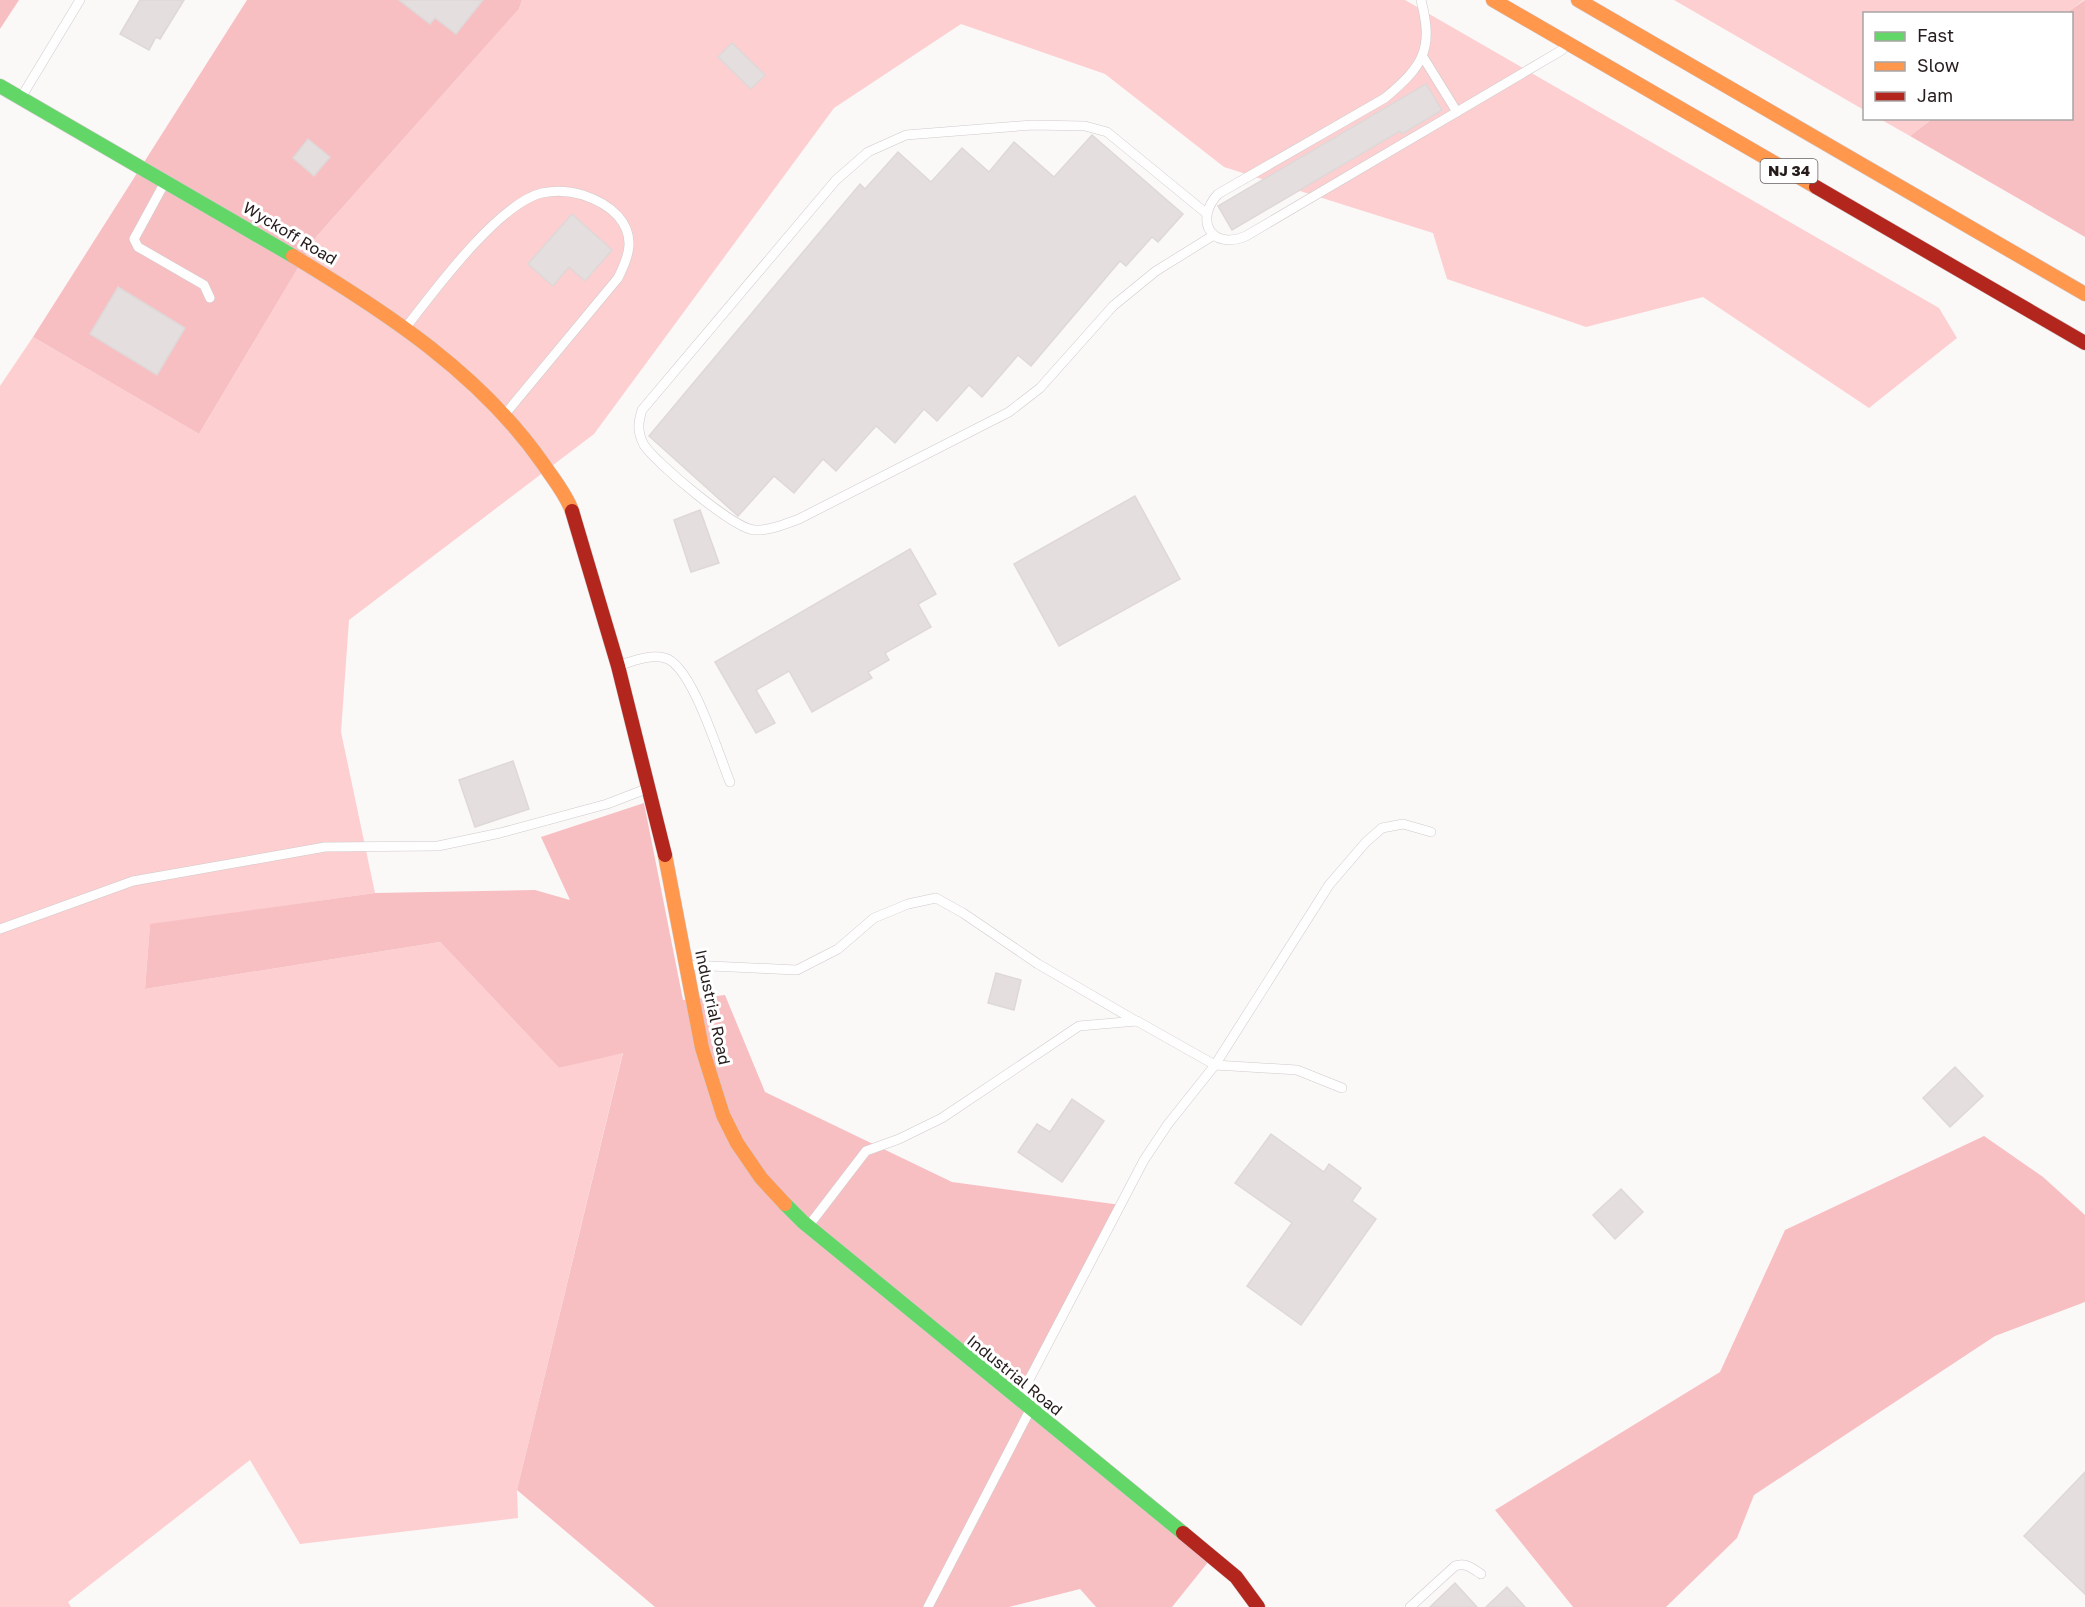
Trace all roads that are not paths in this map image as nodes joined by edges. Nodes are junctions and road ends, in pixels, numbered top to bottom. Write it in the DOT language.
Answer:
graph roads {
  1 [pos="80,0"];
  2 [pos="1421,0"];
  3 [pos="1493,0"];
  4 [pos="1578,0"];
  5 [pos="1570,45"];
  6 [pos="1423,57"];
  7 [pos="0,86"];
  8 [pos="21,97"];
  9 [pos="1457,112"];
  10 [pos="166,180"];
  11 [pos="1206,213"];
  12 [pos="1214,235"];
  13 [pos="2085,294"];
  14 [pos="210,298"];
  15 [pos="406,328"];
  16 [pos="2085,342"];
  17 [pos="505,415"];
  18 [pos="534,449"];
  19 [pos="618,666"];
  20 [pos="730,782"];
  21 [pos="648,789"];
  22 [pos="1431,832"];
  23 [pos="0,929"];
  24 [pos="687,965"];
  25 [pos="1136,1021"];
  26 [pos="1215,1065"];
  27 [pos="1342,1088"];
  28 [pos="809,1226"];
  29 [pos="1020,1398"];
  30 [pos="1031,1408"];
  31 [pos="1481,1574"];
  32 [pos="928,1607"];
  33 [pos="1258,1607"];
  34 [pos="1410,1607"];
  1 -- 8 [label="lane"];
  2 -- 6 [label="lane"];
  3 -- 5 [label="main road, NJ 34"];
  4 -- 13 [label="main road, NJ 34"];
  5 -- 9 [label="lane"];
  5 -- 16 [label="main road, NJ 34"];
  6 -- 9 [label="lane"];
  6 -- 11 [label="lane"];
  7 -- 8 [label="main road, Wyckoff Road"];
  8 -- 10 [label="main road, Wyckoff Road"];
  9 -- 12 [label="lane"];
  10 -- 14 [label="lane"];
  10 -- 15 [label="main road, Wyckoff Road"];
  11 -- 12 [label="lane"];
  11 -- 12 [label="lane"];
  15 -- 17 [label="main road, Wyckoff Road"];
  15 -- 17 [label="lane"];
  17 -- 18 [label="main road, Wyckoff Road"];
  18 -- 19 [label="main road, Industrial Road"];
  19 -- 20 [label="lane"];
  19 -- 21 [label="main road, Industrial Road"];
  21 -- 23 [label="lane"];
  21 -- 24 [label="main road, Industrial Road"];
  22 -- 26 [label="lane"];
  24 -- 25 [label="lane"];
  24 -- 28 [label="main road, Industrial Road"];
  25 -- 26 [label="lane"];
  25 -- 28 [label="lane"];
  26 -- 27 [label="lane"];
  26 -- 29 [label="lane"];
  28 -- 29 [label="main road, Industrial Road"];
  29 -- 30 [label="main road, Industrial Road"];
  30 -- 32 [label="lane"];
  30 -- 33 [label="main road, Industrial Road"];
  31 -- 34 [label="lane"];
}
